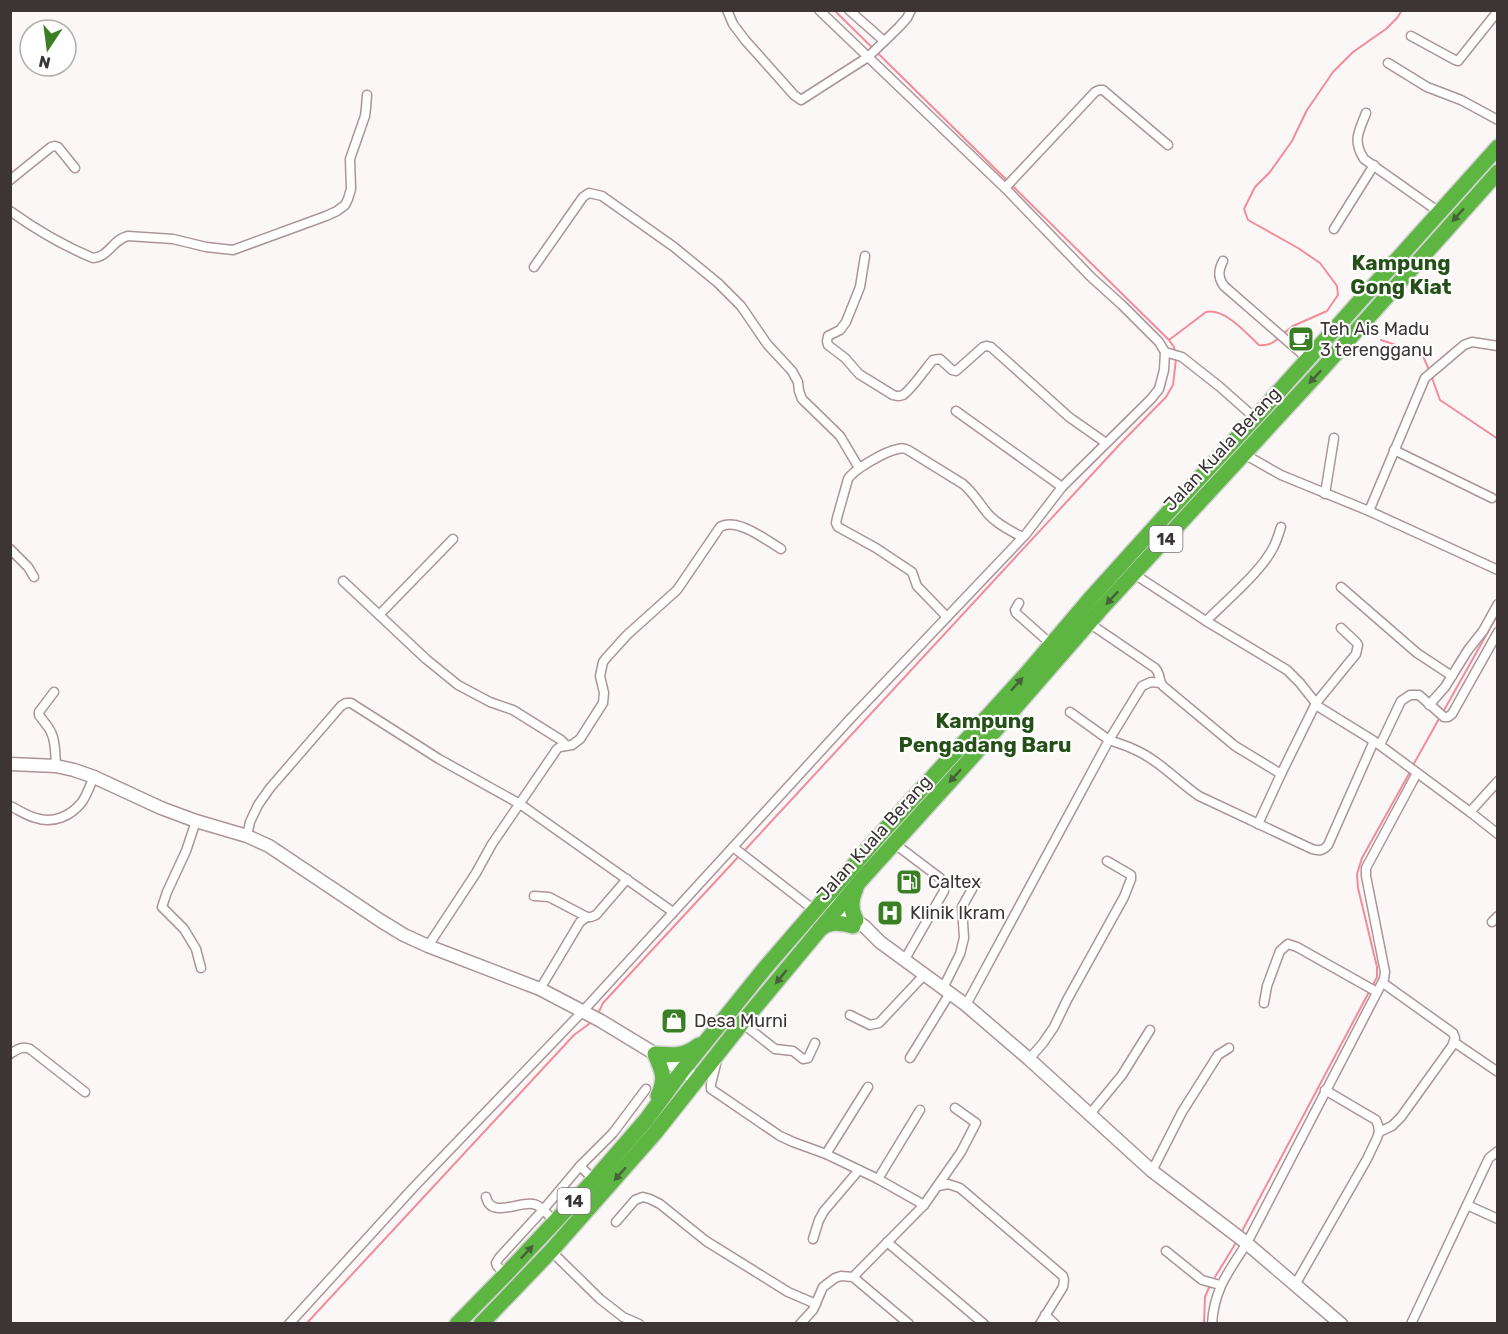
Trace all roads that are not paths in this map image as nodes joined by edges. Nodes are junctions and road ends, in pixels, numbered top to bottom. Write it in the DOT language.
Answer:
graph roads {
  1 [pos="727,10"];
  2 [pos="819,10"];
  3 [pos="849,10"];
  4 [pos="911,10"];
  5 [pos="1497,11"];
  6 [pos="1411,36"];
  7 [pos="882,44"];
  8 [pos="870,55"];
  9 [pos="1388,63"];
  10 [pos="367,95"];
  11 [pos="1366,113"];
  12 [pos="1497,120"];
  13 [pos="1168,145"];
  14 [pos="1497,147"];
  15 [pos="1374,165"];
  16 [pos="75,168"];
  17 [pos="1497,172"];
  18 [pos="10,180"];
  19 [pos="1007,186"];
  20 [pos="10,211"];
  21 [pos="1439,212"];
  22 [pos="1334,230"];
  23 [pos="865,256"];
  24 [pos="1223,261"];
  25 [pos="534,267"];
  26 [pos="1497,346"];
  27 [pos="1167,352"];
  28 [pos="1308,359"];
  29 [pos="956,411"];
  30 [pos="1255,418"];
  31 [pos="1334,438"];
  32 [pos="1106,443"];
  33 [pos="1395,450"];
  34 [pos="1244,454"];
  35 [pos="859,468"];
  36 [pos="1062,487"];
  37 [pos="1325,494"];
  38 [pos="1492,498"];
  39 [pos="1369,511"];
  40 [pos="1281,527"];
  41 [pos="1022,537"];
  42 [pos="453,539"];
  43 [pos="10,549"];
  44 [pos="781,549"];
  45 [pos="1497,570"];
  46 [pos="1134,574"];
  47 [pos="34,578"];
  48 [pos="343,581"];
  49 [pos="1341,587"];
  50 [pos="1019,603"];
  51 [pos="1497,604"];
  52 [pos="379,615"];
  53 [pos="947,616"];
  54 [pos="1206,621"];
  55 [pos="1089,623"];
  56 [pos="1341,628"];
  57 [pos="1497,632"];
  58 [pos="1052,645"];
  59 [pos="1452,676"];
  60 [pos="1160,683"];
  61 [pos="54,692"];
  62 [pos="1316,703"];
  63 [pos="1433,708"];
  64 [pos="1070,712"];
  65 [pos="1109,740"];
  66 [pos="1377,743"];
  67 [pos="566,745"];
  68 [pos="10,764"];
  69 [pos="56,766"];
  70 [pos="1413,770"];
  71 [pos="1281,774"];
  72 [pos="94,777"];
  73 [pos="1497,781"];
  74 [pos="520,804"];
  75 [pos="10,806"];
  76 [pos="1470,812"];
  77 [pos="196,821"];
  78 [pos="1258,824"];
  79 [pos="1497,834"];
  80 [pos="247,836"];
  81 [pos="895,844"];
  82 [pos="735,849"];
  83 [pos="1107,861"];
  84 [pos="627,879"];
  85 [pos="861,880"];
  86 [pos="976,882"];
  87 [pos="534,896"];
  88 [pos="825,906"];
  89 [pos="674,912"];
  90 [pos="587,917"];
  91 [pos="854,923"];
  92 [pos="818,931"];
  93 [pos="428,946"];
  94 [pos="904,959"];
  95 [pos="201,968"];
  96 [pos="925,974"];
  97 [pos="1383,983"];
  98 [pos="540,989"];
  99 [pos="946,991"];
  100 [pos="1376,991"];
  101 [pos="1264,1003"];
  102 [pos="966,1005"];
  103 [pos="584,1012"];
  104 [pos="849,1015"];
  105 [pos="742,1023"];
  106 [pos="720,1025"];
  107 [pos="1150,1030"];
  108 [pos="1454,1042"];
  109 [pos="815,1043"];
  110 [pos="1229,1048"];
  111 [pos="719,1052"];
  112 [pos="10,1054"];
  113 [pos="656,1054"];
  114 [pos="910,1058"];
  115 [pos="1029,1059"];
  116 [pos="682,1071"];
  117 [pos="1497,1072"];
  118 [pos="697,1080"];
  119 [pos="868,1087"];
  120 [pos="646,1089"];
  121 [pos="1325,1090"];
  122 [pos="85,1092"];
  123 [pos="955,1108"];
  124 [pos="920,1110"];
  125 [pos="1090,1114"];
  126 [pos="646,1120"];
  127 [pos="1379,1132"];
  128 [pos="613,1133"];
  129 [pos="655,1133"];
  130 [pos="625,1144"];
  131 [pos="1497,1151"];
  132 [pos="826,1154"];
  133 [pos="580,1166"];
  134 [pos="859,1170"];
  135 [pos="1152,1171"];
  136 [pos="878,1179"];
  137 [pos="594,1180"];
  138 [pos="938,1186"];
  139 [pos="486,1197"];
  140 [pos="924,1205"];
  141 [pos="1467,1205"];
  142 [pos="543,1210"];
  143 [pos="1497,1218"];
  144 [pos="555,1222"];
  145 [pos="616,1222"];
  146 [pos="813,1239"];
  147 [pos="887,1242"];
  148 [pos="1245,1242"];
  149 [pos="551,1251"];
  150 [pos="1166,1251"];
  151 [pos="506,1274"];
  152 [pos="853,1277"];
  153 [pos="1220,1285"];
  154 [pos="1295,1285"];
  155 [pos="816,1304"];
  156 [pos="1042,1319"];
  157 [pos="289,1323"];
  158 [pos="457,1323"];
  159 [pos="481,1323"];
  160 [pos="639,1323"];
  161 [pos="800,1323"];
  162 [pos="909,1323"];
  163 [pos="984,1323"];
  164 [pos="1055,1323"];
  165 [pos="1212,1323"];
  166 [pos="1341,1323"];
  167 [pos="1411,1323"];
  1 -- 8 [label="street"];
  2 -- 8 [label="street"];
  3 -- 7 [label="street"];
  4 -- 7 [label="street"];
  5 -- 6 [label="street"];
  7 -- 8 [label="street"];
  8 -- 19 [label="street"];
  9 -- 12 [label="street"];
  10 -- 20 [label="street"];
  11 -- 15 [label="street"];
  13 -- 19 [label="street"];
  14 -- 21 [label="highway, Jalan Kuala Berang / 14"];
  15 -- 21 [label="street"];
  15 -- 22 [label="street"];
  16 -- 18 [label="street"];
  17 -- 34 [label="highway, Jalan Kuala Berang / 14, one-way"];
  19 -- 27 [label="street"];
  21 -- 28 [label="highway, Jalan Kuala Berang / 14"];
  23 -- 32 [label="street"];
  24 -- 28 [label="street"];
  25 -- 35 [label="street"];
  26 -- 33 [label="street"];
  27 -- 30 [label="street"];
  27 -- 32 [label="street"];
  28 -- 30 [label="highway, Jalan Kuala Berang / 14"];
  29 -- 36 [label="street"];
  30 -- 58 [label="highway, Jalan Kuala Berang / 14"];
  31 -- 37 [label="street"];
  32 -- 36 [label="street"];
  33 -- 38 [label="street"];
  33 -- 39 [label="street"];
  34 -- 37 [label="street"];
  34 -- 46 [label="highway, Jalan Kuala Berang / 14"];
  35 -- 41 [label="street"];
  35 -- 53 [label="street"];
  36 -- 41 [label="street"];
  37 -- 39 [label="street"];
  39 -- 45 [label="street"];
  40 -- 54 [label="street"];
  41 -- 53 [label="street"];
  42 -- 52 [label="street"];
  43 -- 47 [label="street"];
  44 -- 67 [label="street"];
  46 -- 54 [label="street"];
  46 -- 55 [label="highway, Jalan Kuala Berang / 14, one-way"];
  48 -- 52 [label="street"];
  49 -- 59 [label="street"];
  50 -- 58 [label="street"];
  51 -- 59 [label="street"];
  52 -- 67 [label="street"];
  53 -- 82 [label="street"];
  54 -- 62 [label="street"];
  55 -- 60 [label="street"];
  55 -- 81 [label="highway, Jalan Kuala Berang / 14, one-way"];
  56 -- 62 [label="street"];
  57 -- 63 [label="street"];
  88 -- 58 [label="highway, Jalan Kuala Berang / 14, one-way"];
  59 -- 63 [label="street"];
  60 -- 65 [label="street"];
  60 -- 71 [label="street"];
  61 -- 69 [label="street"];
  62 -- 66 [label="street"];
  62 -- 71 [label="street"];
  63 -- 66 [label="street"];
  64 -- 65 [label="street"];
  65 -- 78 [label="street"];
  65 -- 102 [label="street"];
  66 -- 70 [label="street"];
  66 -- 78 [label="street"];
  67 -- 74 [label="street"];
  68 -- 69 [label="main road"];
  69 -- 72 [label="main road"];
  70 -- 76 [label="street"];
  70 -- 97 [label="street"];
  71 -- 78 [label="street"];
  72 -- 75 [label="street"];
  72 -- 77 [label="main road"];
  73 -- 76 [label="street"];
  74 -- 80 [label="street"];
  74 -- 84 [label="street"];
  74 -- 93 [label="street"];
  76 -- 79 [label="street"];
  77 -- 80 [label="main road"];
  77 -- 95 [label="street"];
  80 -- 93 [label="main road"];
  81 -- 85 [label="highway, Jalan Kuala Berang / 14"];
  81 -- 94 [label="street"];
  82 -- 88 [label="street"];
  82 -- 89 [label="street"];
  83 -- 115 [label="street"];
  84 -- 89 [label="street"];
  84 -- 90 [label="street"];
  85 -- 88 [label="highway, Jalan Kuala Berang / 14"];
  85 -- 91 [label="highway"];
  86 -- 99 [label="street"];
  87 -- 90 [label="street"];
  88 -- 91 [label="main road"];
  88 -- 92 [label="highway, Jalan Kuala Berang / 14"];
  88 -- 106 [label="highway, Jalan Kuala Berang / 14"];
  89 -- 103 [label="street"];
  90 -- 98 [label="street"];
  91 -- 92 [label="highway"];
  91 -- 94 [label="main road"];
  92 -- 105 [label="highway, Jalan Kuala Berang / 14, one-way"];
  93 -- 98 [label="main road"];
  94 -- 96 [label="main road"];
  96 -- 99 [label="main road"];
  96 -- 104 [label="street"];
  97 -- 100 [label="street"];
  97 -- 108 [label="street"];
  98 -- 103 [label="main road"];
  99 -- 102 [label="main road"];
  99 -- 114 [label="street"];
  100 -- 101 [label="street"];
  100 -- 121 [label="street"];
  102 -- 115 [label="main road"];
  103 -- 113 [label="main road"];
  103 -- 157 [label="street"];
  105 -- 109 [label="street"];
  105 -- 111 [label="highway, Jalan Kuala Berang / 14"];
  106 -- 113 [label="highway"];
  106 -- 116 [label="highway, Jalan Kuala Berang / 14"];
  107 -- 125 [label="street"];
  108 -- 117 [label="street"];
  108 -- 127 [label="street"];
  110 -- 135 [label="street"];
  111 -- 118 [label="highway, Jalan Kuala Berang / 14"];
  111 -- 132 [label="street"];
  112 -- 122 [label="street"];
  113 -- 116 [label="main road"];
  113 -- 126 [label="highway"];
  115 -- 125 [label="main road"];
  116 -- 118 [label="main road"];
  116 -- 126 [label="highway, Jalan Kuala Berang / 14"];
  118 -- 129 [label="highway, Jalan Kuala Berang / 14"];
  119 -- 132 [label="street"];
  120 -- 128 [label="street"];
  121 -- 127 [label="street"];
  121 -- 148 [label="street"];
  123 -- 138 [label="street"];
  124 -- 136 [label="street"];
  125 -- 135 [label="main road"];
  126 -- 130 [label="highway, Jalan Kuala Berang / 14"];
  127 -- 154 [label="street"];
  128 -- 130 [label="street"];
  128 -- 133 [label="street"];
  129 -- 130 [label="highway"];
  129 -- 149 [label="highway, Jalan Kuala Berang / 14, one-way"];
  130 -- 137 [label="highway, Jalan Kuala Berang / 14"];
  131 -- 141 [label="street"];
  132 -- 134 [label="street"];
  133 -- 137 [label="street"];
  133 -- 142 [label="street"];
  134 -- 136 [label="street"];
  134 -- 146 [label="street"];
  135 -- 148 [label="main road"];
  136 -- 140 [label="street"];
  137 -- 144 [label="highway, Jalan Kuala Berang / 14"];
  138 -- 140 [label="street"];
  138 -- 156 [label="street"];
  139 -- 142 [label="street"];
  140 -- 147 [label="street"];
  141 -- 143 [label="street"];
  141 -- 167 [label="street"];
  142 -- 144 [label="street"];
  142 -- 151 [label="street"];
  151 -- 144 [label="highway, Jalan Kuala Berang / 14, one-way"];
  145 -- 155 [label="street"];
  147 -- 152 [label="street"];
  147 -- 163 [label="street"];
  148 -- 153 [label="street"];
  148 -- 154 [label="main road"];
  149 -- 159 [label="highway, Jalan Kuala Berang / 14"];
  149 -- 160 [label="street"];
  150 -- 153 [label="street"];
  151 -- 158 [label="highway, Jalan Kuala Berang / 14"];
  152 -- 155 [label="street"];
  152 -- 162 [label="street"];
  153 -- 165 [label="street"];
  154 -- 166 [label="main road"];
  155 -- 161 [label="street"];
  156 -- 164 [label="street"];
}
